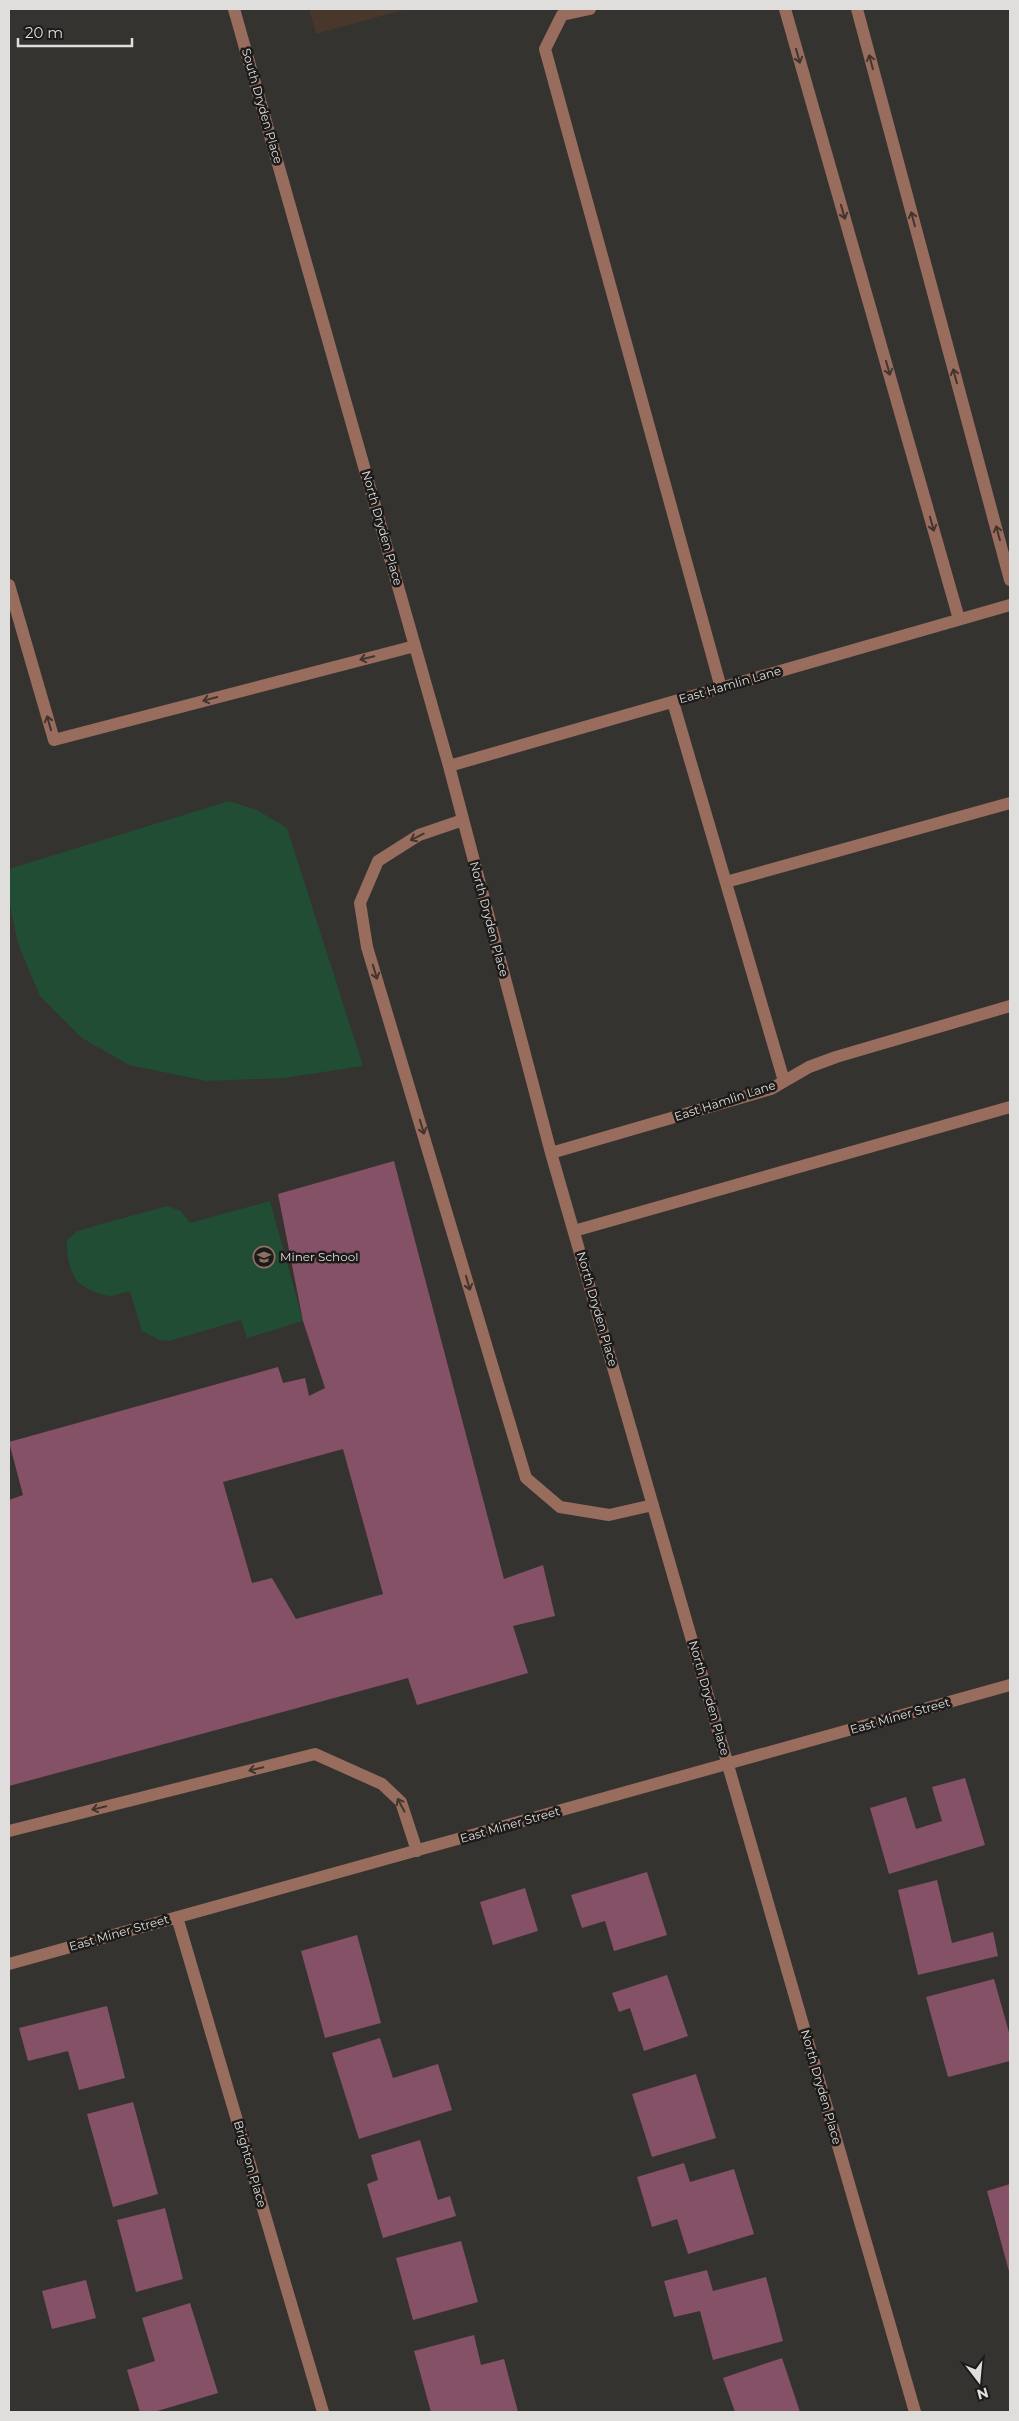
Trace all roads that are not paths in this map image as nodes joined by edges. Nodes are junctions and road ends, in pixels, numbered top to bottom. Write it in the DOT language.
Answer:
graph roads {
  1 [pos="234,9"];
  2 [pos="590,9"];
  3 [pos="785,9"];
  4 [pos="857,9"];
  5 [pos="290,203"];
  6 [pos="1010,580"];
  7 [pos="9,586"];
  8 [pos="1010,605"];
  9 [pos="959,619"];
  10 [pos="415,646"];
  11 [pos="721,688"];
  12 [pos="672,702"];
  13 [pos="449,766"];
  14 [pos="1010,803"];
  15 [pos="463,820"];
  16 [pos="726,882"];
  17 [pos="1010,1006"];
  18 [pos="784,1081"];
  19 [pos="1010,1107"];
  20 [pos="551,1153"];
  21 [pos="574,1231"];
  22 [pos="653,1505"];
  23 [pos="1010,1685"];
  24 [pos="728,1764"];
  25 [pos="9,1831"];
  26 [pos="417,1851"];
  27 [pos="177,1917"];
  28 [pos="9,1964"];
  29 [pos="323,2412"];
  30 [pos="915,2412"];
  1 -- 5 [label="street, South Dryden Place"];
  2 -- 11 [label="street"];
  3 -- 9 [label="street, one-way"];
  6 -- 4 [label="street, one-way"];
  5 -- 10 [label="street, North Dryden Place"];
  10 -- 7 [label="street, one-way"];
  8 -- 9 [label="street, East Hamlin Lane"];
  9 -- 11 [label="street, East Hamlin Lane"];
  10 -- 13 [label="street, North Dryden Place"];
  11 -- 12 [label="street, East Hamlin Lane"];
  12 -- 13 [label="street, East Hamlin Lane"];
  12 -- 16 [label="street"];
  13 -- 15 [label="street, North Dryden Place"];
  14 -- 16 [label="street"];
  15 -- 20 [label="street, North Dryden Place"];
  15 -- 22 [label="street, one-way"];
  16 -- 18 [label="street"];
  17 -- 18 [label="street, East Hamlin Lane"];
  18 -- 20 [label="street, East Hamlin Lane"];
  19 -- 21 [label="street"];
  20 -- 21 [label="street, North Dryden Place"];
  21 -- 22 [label="street, North Dryden Place"];
  22 -- 24 [label="street, North Dryden Place"];
  23 -- 24 [label="street, East Miner Street"];
  24 -- 26 [label="street, East Miner Street"];
  24 -- 30 [label="street, North Dryden Place"];
  26 -- 25 [label="street, one-way"];
  26 -- 27 [label="street, East Miner Street"];
  27 -- 28 [label="street, East Miner Street"];
  27 -- 29 [label="street, Brighton Place"];
}
